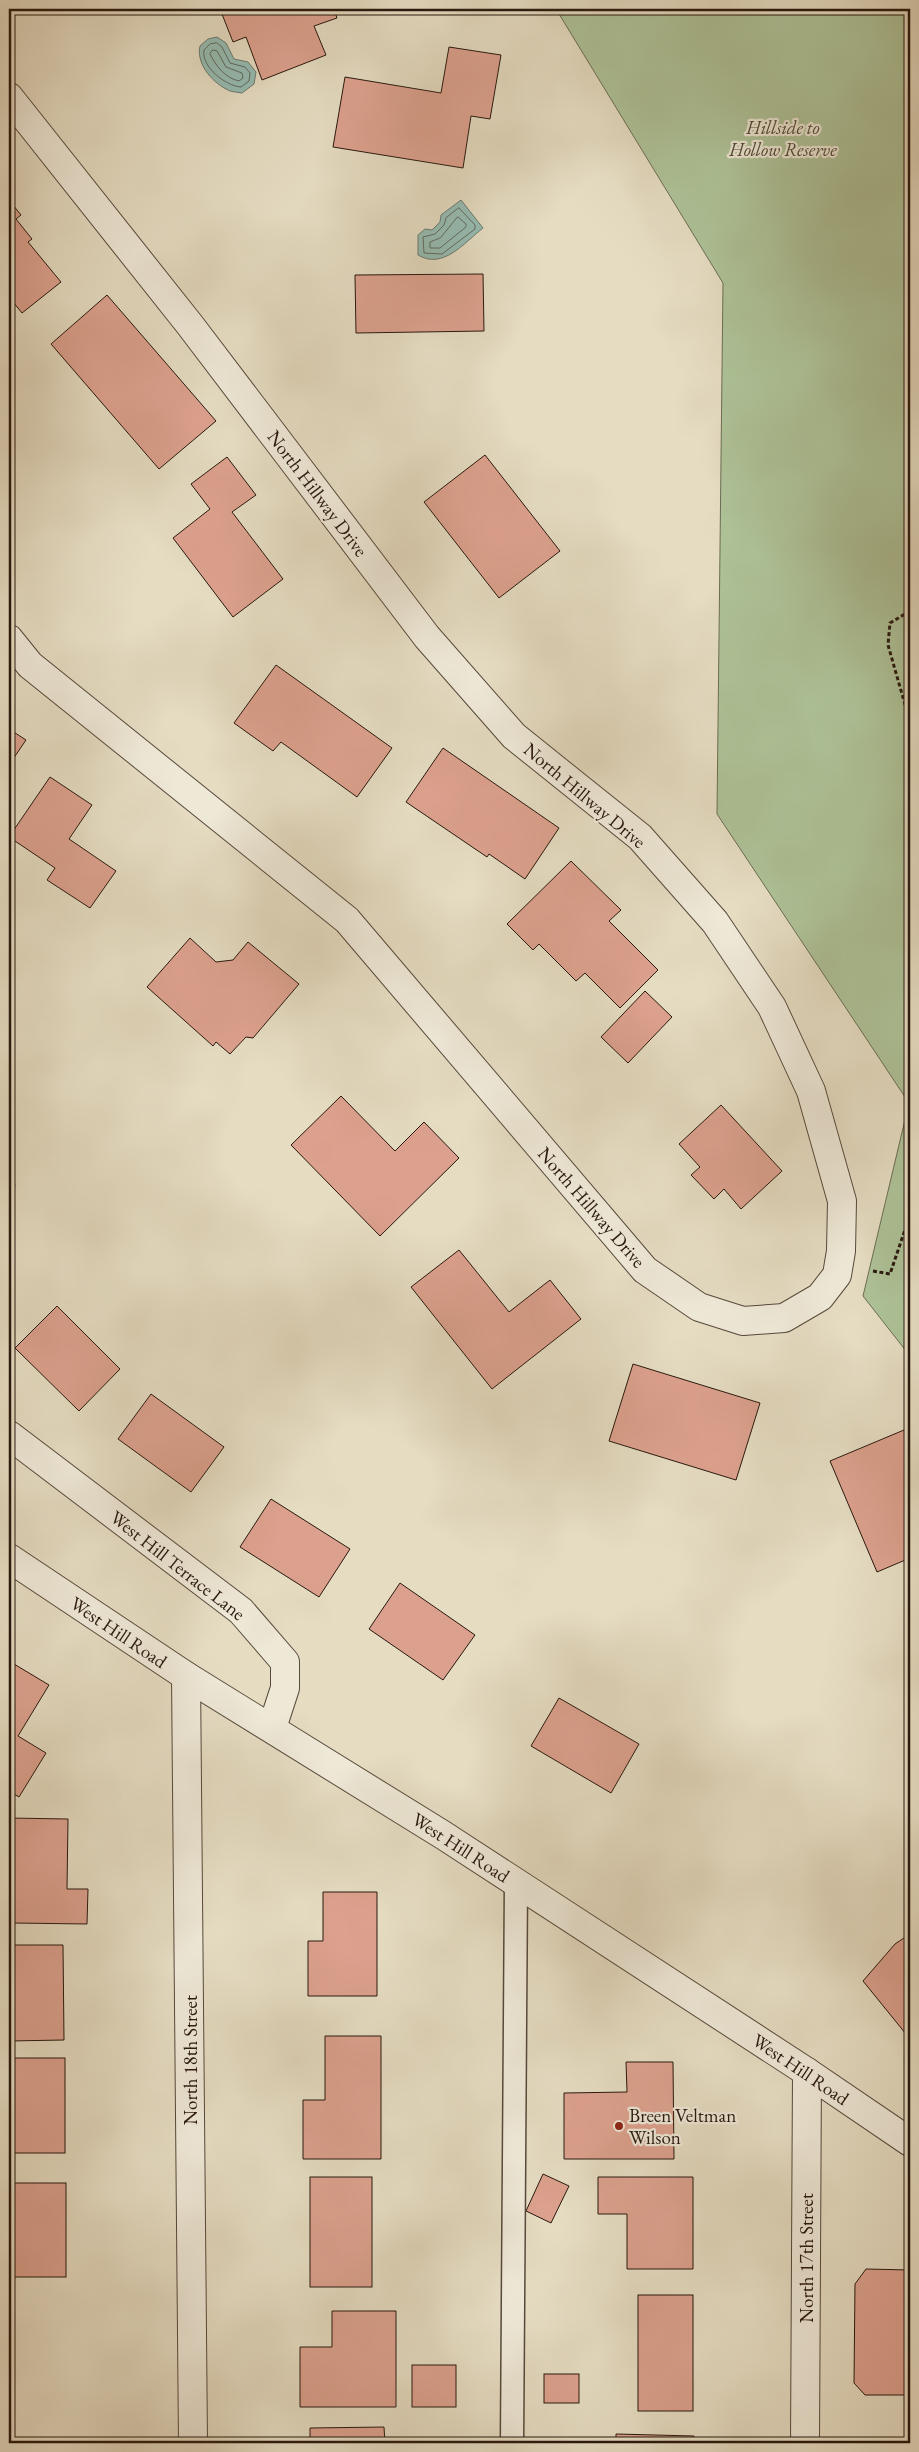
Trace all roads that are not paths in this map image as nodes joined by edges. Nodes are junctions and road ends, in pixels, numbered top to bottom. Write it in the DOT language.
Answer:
graph roads {
  1 [pos="9,96"];
  2 [pos="9,639"];
  3 [pos="9,1435"];
  4 [pos="9,1558"];
  5 [pos="186,1676"];
  6 [pos="272,1728"];
  7 [pos="516,1882"];
  8 [pos="807,2072"];
  9 [pos="910,2142"];
  10 [pos="193,2443"];
  11 [pos="512,2443"];
  12 [pos="806,2443"];
  1 -- 2 [label="street, North Hillway Drive"];
  3 -- 6 [label="street, West Hill Terrace Lane"];
  4 -- 5 [label="street, West Hill Road"];
  5 -- 6 [label="street, West Hill Road"];
  5 -- 10 [label="street, North 18th Street"];
  6 -- 7 [label="street, West Hill Road"];
  7 -- 8 [label="street, West Hill Road"];
  7 -- 11 [label="lane"];
  8 -- 9 [label="street, West Hill Road"];
  8 -- 12 [label="street, North 17th Street"];
}
